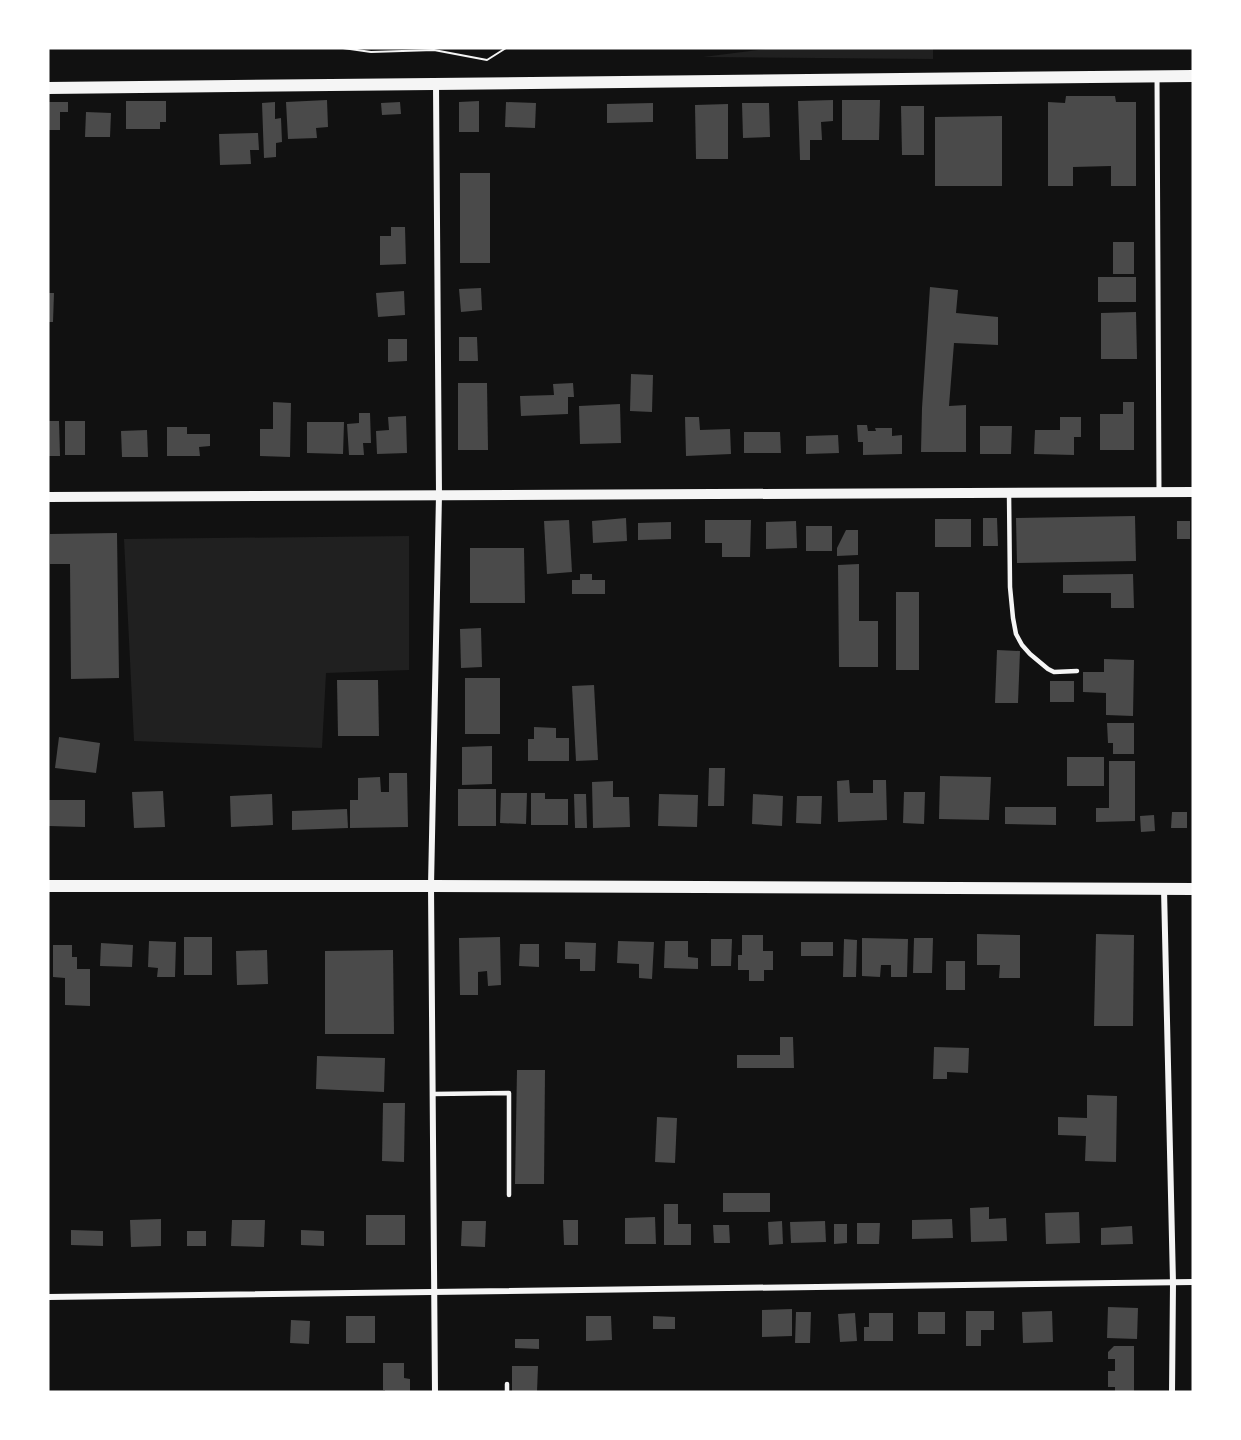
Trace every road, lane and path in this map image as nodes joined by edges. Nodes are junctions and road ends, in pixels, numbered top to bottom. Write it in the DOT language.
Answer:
graph roads {
  1 [pos="342,48"];
  2 [pos="506,48"];
  3 [pos="1157,76"];
  4 [pos="1193,76"];
  5 [pos="436,85"];
  6 [pos="48,88"];
  7 [pos="1009,492"];
  8 [pos="1159,492"];
  9 [pos="1193,492"];
  10 [pos="439,495"];
  11 [pos="48,497"];
  12 [pos="1077,671"];
  13 [pos="48,886"];
  14 [pos="431,886"];
  15 [pos="1164,889"];
  16 [pos="1193,889"];
  17 [pos="433,1094"];
  18 [pos="509,1195"];
  19 [pos="1193,1282"];
  20 [pos="1173,1283"];
  21 [pos="434,1291"];
  22 [pos="48,1297"];
  23 [pos="507,1384"];
  24 [pos="435,1392"];
  25 [pos="507,1392"];
  26 [pos="1172,1392"];
  1 -- 2 [label="path"];
  3 -- 4 [label="main road"];
  3 -- 5 [label="main road"];
  3 -- 8 [label="street"];
  5 -- 6 [label="main road"];
  5 -- 10 [label="street"];
  7 -- 8 [label="street"];
  7 -- 10 [label="street"];
  7 -- 12 [label="lane"];
  8 -- 9 [label="street"];
  10 -- 11 [label="street"];
  10 -- 14 [label="street"];
  13 -- 14 [label="main road"];
  14 -- 15 [label="main road"];
  14 -- 17 [label="street"];
  15 -- 16 [label="main road"];
  15 -- 20 [label="street"];
  17 -- 18 [label="lane"];
  17 -- 21 [label="street"];
  19 -- 20 [label="street"];
  20 -- 21 [label="street"];
  20 -- 26 [label="street"];
  21 -- 22 [label="street"];
  21 -- 24 [label="street"];
  23 -- 25 [label="lane"];
}
